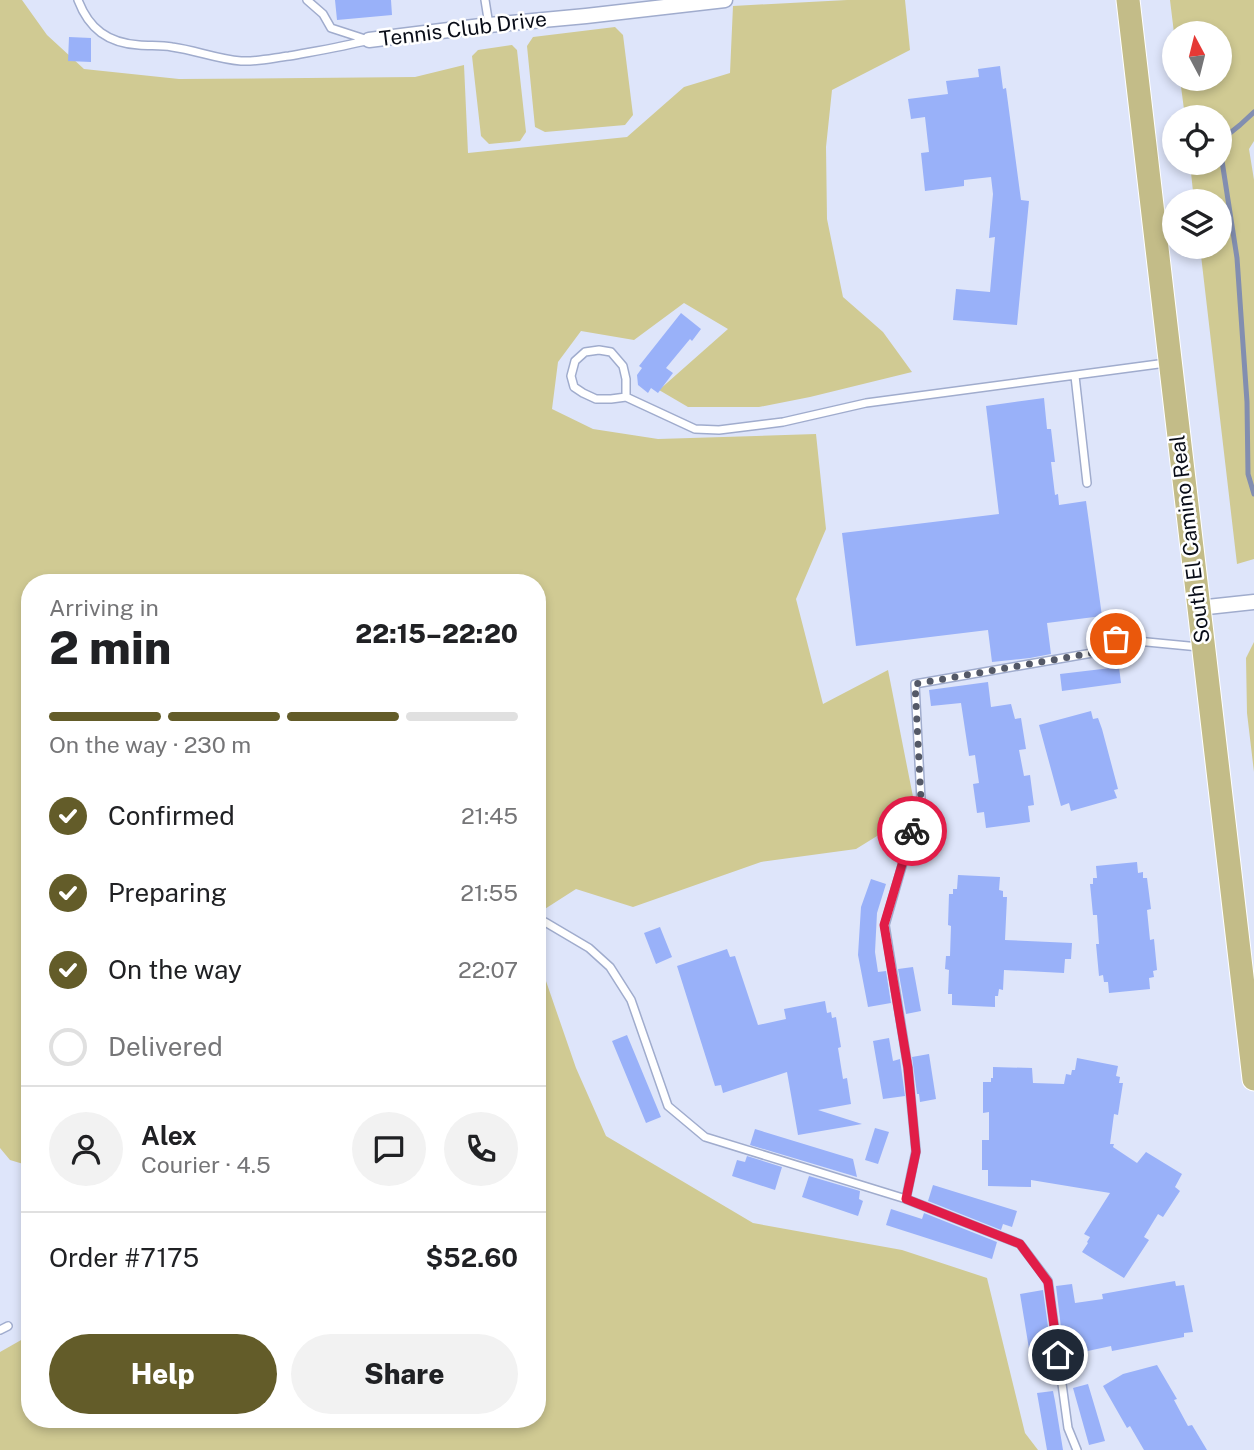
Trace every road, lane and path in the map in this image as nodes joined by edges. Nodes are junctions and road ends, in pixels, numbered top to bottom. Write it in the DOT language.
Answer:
graph roads {
  1 [pos="78,0"];
  2 [pos="307,0"];
  3 [pos="485,0"];
  4 [pos="725,0"];
  5 [pos="1128,0"];
  6 [pos="489,24"];
  7 [pos="369,40"];
  8 [pos="1170,363"];
  9 [pos="1075,376"];
  10 [pos="626,397"];
  11 [pos="1087,483"];
  12 [pos="1254,602"];
  13 [pos="1198,608"];
  14 [pos="1203,648"];
  15 [pos="546,923"];
  16 [pos="1254,1079"];
  17 [pos="906,1199"];
  18 [pos="1077,1450"];
  1 -- 7 [label="lane"];
  2 -- 7 [label="lane"];
  3 -- 6 [label="lane"];
  4 -- 6 [label="street, Tennis Club Drive"];
  5 -- 8 [label="main road, South El Camino Real"];
  6 -- 7 [label="street, Tennis Club Drive"];
  8 -- 9 [label="lane"];
  8 -- 13 [label="main road, South El Camino Real"];
  9 -- 10 [label="lane"];
  9 -- 11 [label="lane"];
  10 -- 10 [label="lane"];
  12 -- 13 [label="street"];
  13 -- 14 [label="main road, South El Camino Real"];
  14 -- 16 [label="main road, South El Camino Real"];
  14 -- 17 [label="lane"];
  15 -- 17 [label="lane"];
  17 -- 18 [label="lane"];
}
